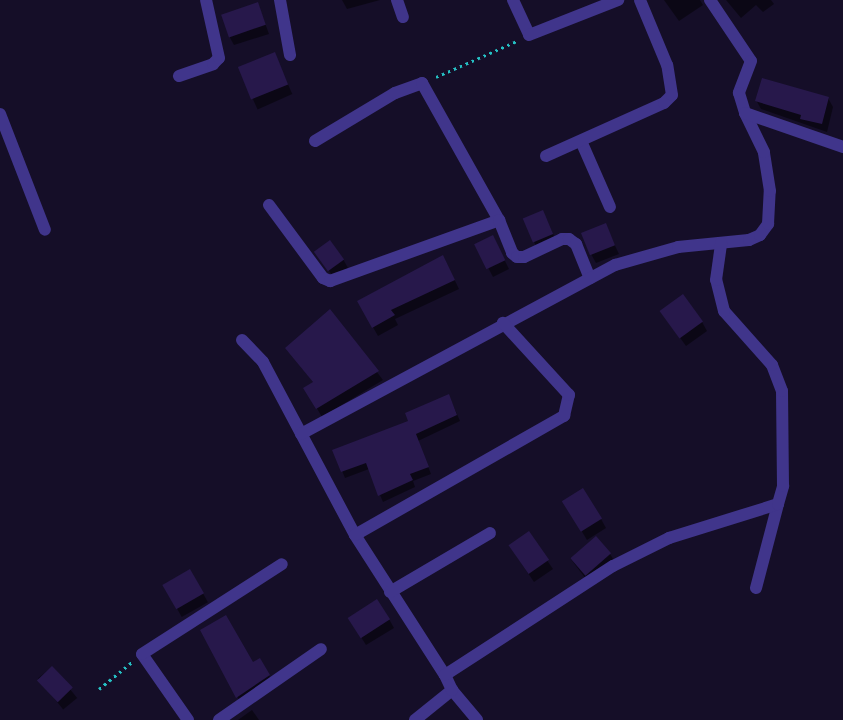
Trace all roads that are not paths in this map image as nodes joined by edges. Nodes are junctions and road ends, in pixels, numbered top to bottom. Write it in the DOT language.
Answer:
graph roads {
  1 [pos="206,0"];
  2 [pos="280,0"];
  3 [pos="397,0"];
  4 [pos="513,0"];
  5 [pos="618,0"];
  6 [pos="640,0"];
  7 [pos="710,0"];
  8 [pos="403,17"];
  9 [pos="290,55"];
  10 [pos="179,76"];
  11 [pos="745,112"];
  12 [pos="0,114"];
  13 [pos="316,140"];
  14 [pos="581,140"];
  15 [pos="843,147"];
  16 [pos="546,156"];
  17 [pos="269,205"];
  18 [pos="610,207"];
  19 [pos="499,220"];
  20 [pos="45,230"];
  21 [pos="722,243"];
  22 [pos="590,278"];
  23 [pos="503,323"];
  24 [pos="242,340"];
  25 [pos="301,434"];
  26 [pos="778,504"];
  27 [pos="490,533"];
  28 [pos="355,535"];
  29 [pos="282,564"];
  30 [pos="756,588"];
  31 [pos="390,592"];
  32 [pos="321,649"];
  33 [pos="445,675"];
  34 [pos="452,690"];
  35 [pos="188,720"];
  36 [pos="219,720"];
  37 [pos="415,720"];
  38 [pos="477,720"];
  1 -- 10 [label="street"];
  2 -- 9 [label="street"];
  3 -- 8 [label="street"];
  4 -- 5 [label="street"];
  6 -- 14 [label="street"];
  7 -- 11 [label="street"];
  11 -- 15 [label="street"];
  11 -- 21 [label="street"];
  12 -- 20 [label="street"];
  13 -- 19 [label="street"];
  14 -- 16 [label="street"];
  14 -- 18 [label="street"];
  17 -- 19 [label="street"];
  19 -- 22 [label="street"];
  21 -- 22 [label="street"];
  21 -- 26 [label="street"];
  22 -- 23 [label="street"];
  23 -- 25 [label="street"];
  23 -- 28 [label="street"];
  24 -- 25 [label="street"];
  25 -- 28 [label="street"];
  26 -- 30 [label="street"];
  26 -- 33 [label="street"];
  27 -- 31 [label="street"];
  28 -- 31 [label="street"];
  29 -- 35 [label="street"];
  31 -- 33 [label="street"];
  32 -- 36 [label="street"];
  33 -- 34 [label="street"];
  34 -- 37 [label="street"];
  34 -- 38 [label="street"];
}
